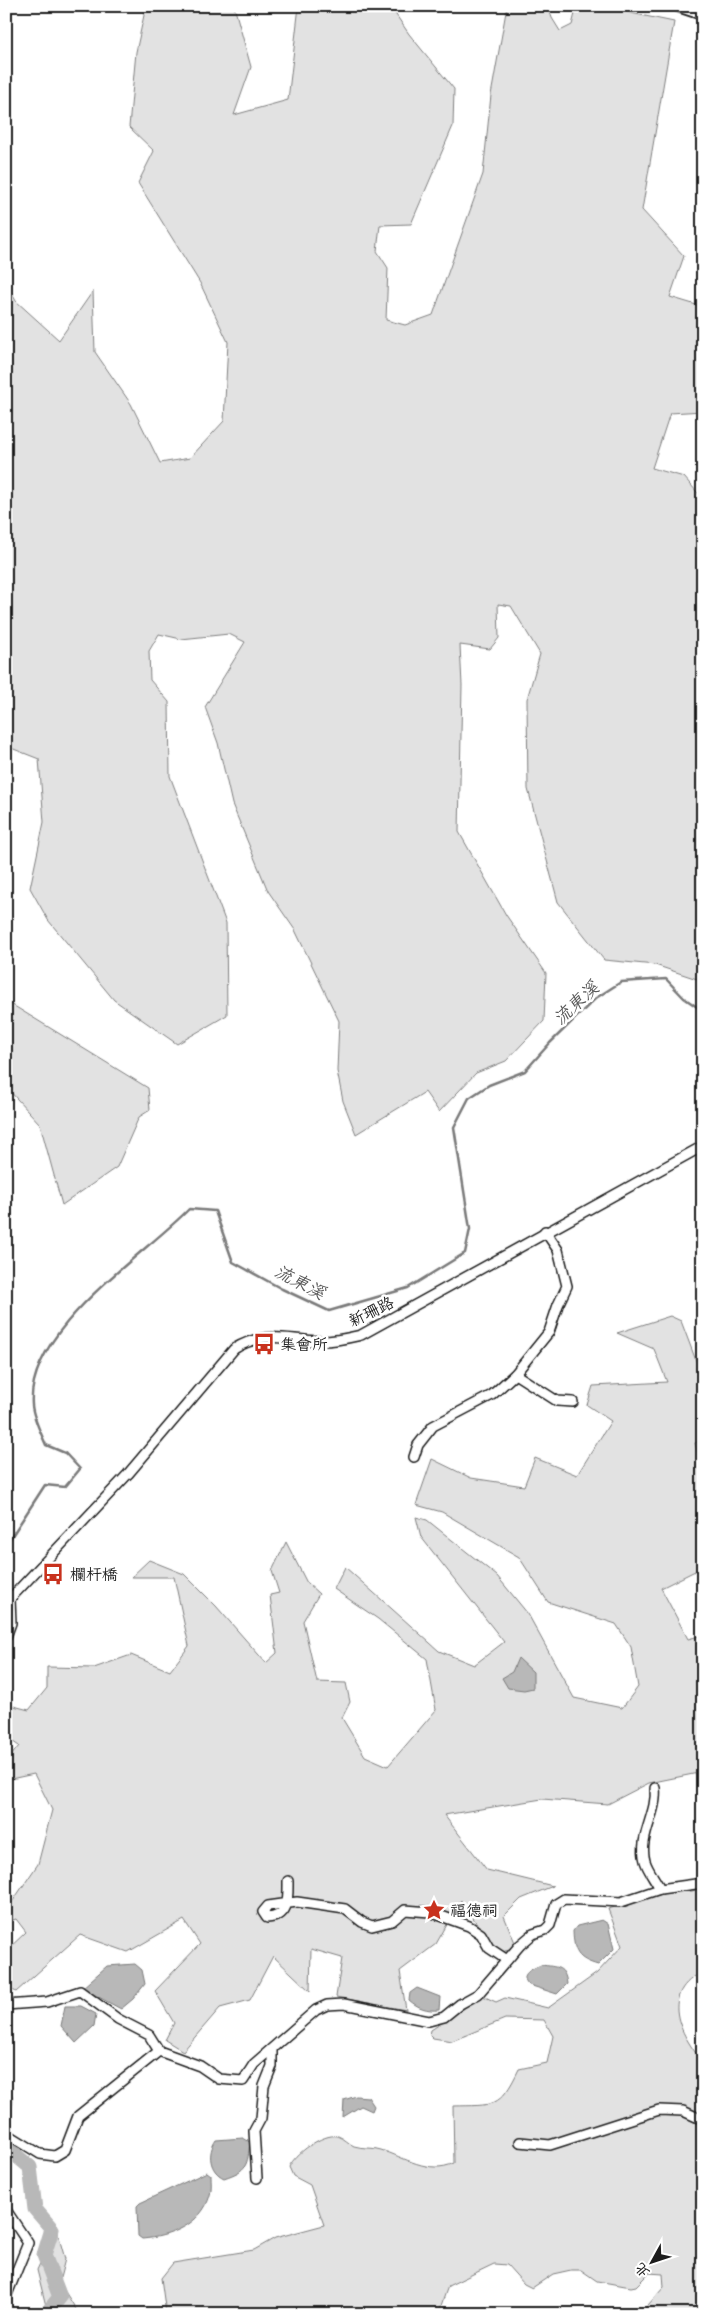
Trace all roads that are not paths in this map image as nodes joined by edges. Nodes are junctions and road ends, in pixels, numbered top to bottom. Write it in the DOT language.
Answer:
graph roads {
  1 [pos="679,6"];
  2 [pos="703,14"];
  3 [pos="703,1146"];
  4 [pos="545,1231"];
  5 [pos="516,1374"];
  6 [pos="573,1402"];
  7 [pos="414,1457"];
  8 [pos="8,1601"];
  9 [pos="6,1637"];
  10 [pos="655,1788"];
  11 [pos="288,1880"];
  12 [pos="703,1883"];
  13 [pos="660,1889"];
  14 [pos="507,1960"];
  15 [pos="6,2005"];
  16 [pos="159,2051"];
  17 [pos="272,2051"];
  18 [pos="703,2120"];
  19 [pos="6,2133"];
  20 [pos="520,2142"];
  21 [pos="257,2178"];
  22 [pos="6,2210"];
  23 [pos="6,2297"];
  1 -- 2 [label="main road"];
  3 -- 4 [label="street, 新珊路"];
  4 -- 5 [label="street"];
  4 -- 8 [label="street, 新珊路"];
  5 -- 6 [label="street"];
  5 -- 7 [label="street"];
  8 -- 9 [label="street"];
  10 -- 13 [label="street"];
  11 -- 14 [label="street"];
  12 -- 13 [label="street"];
  13 -- 14 [label="street"];
  14 -- 17 [label="street"];
  15 -- 16 [label="street"];
  16 -- 17 [label="street"];
  16 -- 19 [label="street"];
  17 -- 21 [label="street"];
  18 -- 20 [label="street"];
  22 -- 23 [label="street"];
}
